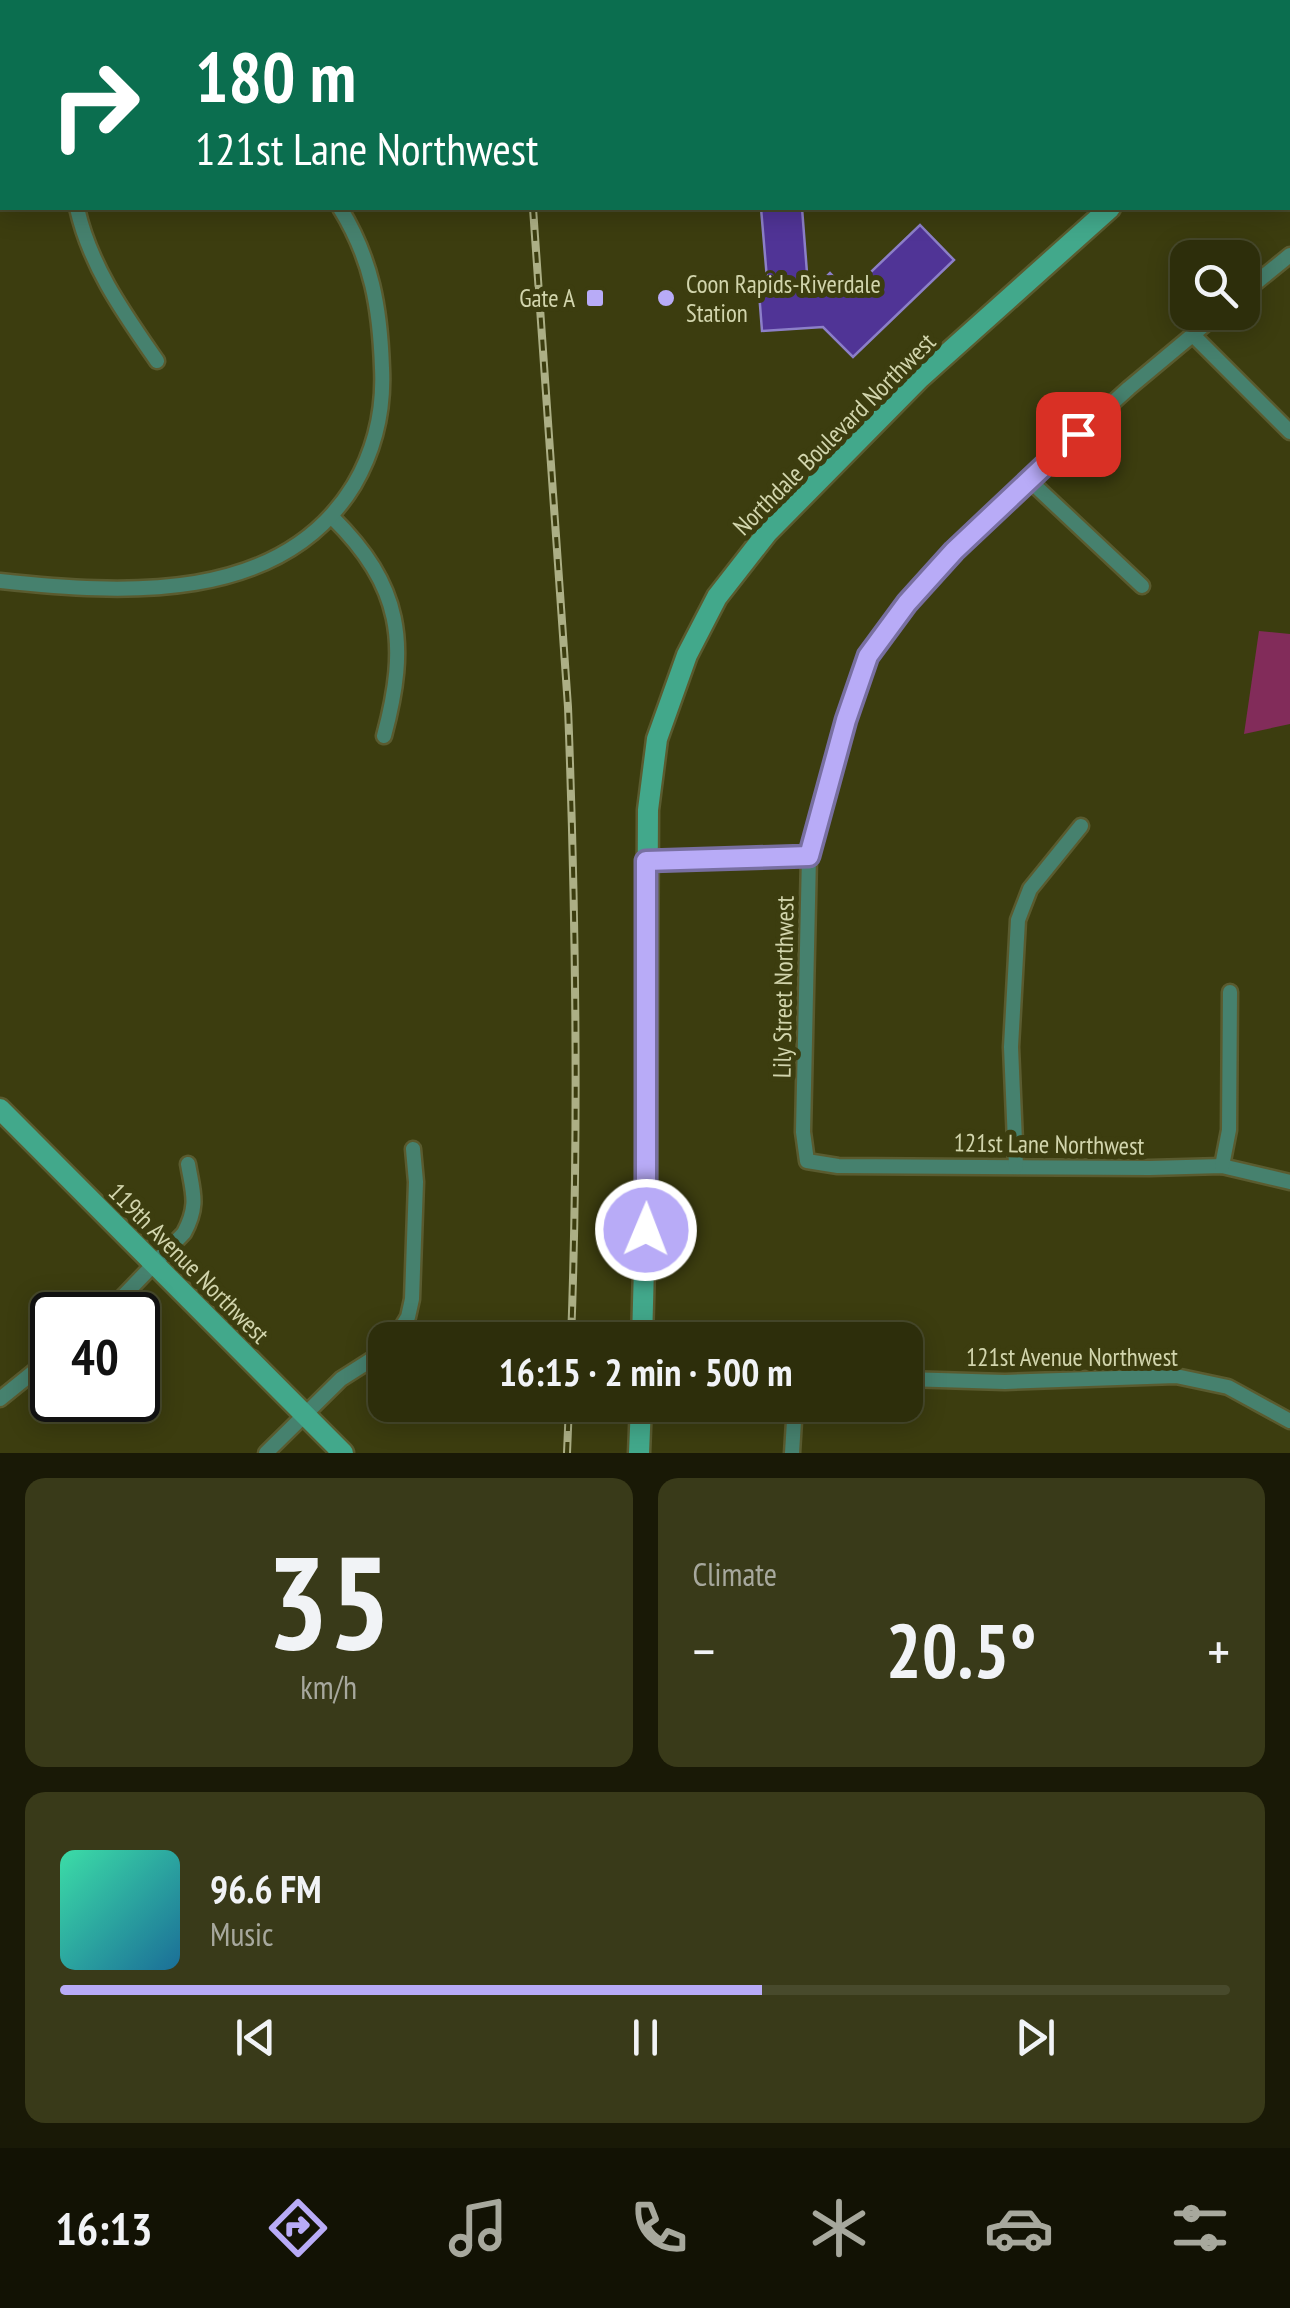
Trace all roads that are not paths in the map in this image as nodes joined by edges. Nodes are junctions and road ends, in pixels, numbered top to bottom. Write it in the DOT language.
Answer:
graph roads {
  1 [pos="78,210"];
  2 [pos="341,210"];
  3 [pos="1108,210"];
  4 [pos="1290,255"];
  5 [pos="1260,279"];
  6 [pos="1198,330"];
  7 [pos="1193,334"];
  8 [pos="157,361"];
  9 [pos="1290,432"];
  10 [pos="1028,479"];
  11 [pos="332,517"];
  12 [pos="0,581"];
  13 [pos="1142,586"];
  14 [pos="384,736"];
  15 [pos="1081,826"];
  16 [pos="809,856"];
  17 [pos="646,861"];
  18 [pos="1230,992"];
  19 [pos="0,1109"];
  20 [pos="413,1149"];
  21 [pos="807,1161"];
  22 [pos="188,1164"];
  23 [pos="1016,1166"];
  24 [pos="1222,1166"];
  25 [pos="1290,1182"];
  26 [pos="154,1264"];
  27 [pos="127,1292"];
  28 [pos="405,1322"];
  29 [pos="642,1322"];
  30 [pos="368,1361"];
  31 [pos="30,1375"];
  32 [pos="923,1380"];
  33 [pos="0,1399"];
  34 [pos="304,1414"];
  35 [pos="1290,1421"];
  36 [pos="640,1422"];
  37 [pos="793,1422"];
  38 [pos="266,1453"];
  39 [pos="344,1453"];
  40 [pos="639,1453"];
  41 [pos="792,1453"];
  1 -- 8 [label="street"];
  2 -- 11 [label="street"];
  3 -- 17 [label="street, Northdale Boulevard Northwest"];
  4 -- 5 [label="street"];
  6 -- 7 [label="street, Lily Street Northwest"];
  7 -- 9 [label="street"];
  7 -- 10 [label="street, Lily Street Northwest"];
  10 -- 13 [label="street"];
  10 -- 16 [label="street, Lily Street Northwest"];
  11 -- 12 [label="street"];
  11 -- 14 [label="street"];
  15 -- 23 [label="street"];
  16 -- 17 [label="street"];
  16 -- 21 [label="street, Lily Street Northwest"];
  17 -- 29 [label="street, Northdale Boulevard Northwest"];
  18 -- 24 [label="street"];
  19 -- 26 [label="street, 119th Avenue Northwest"];
  20 -- 28 [label="street"];
  21 -- 23 [label="street, 121st Lane Northwest"];
  22 -- 26 [label="street"];
  23 -- 24 [label="street, 121st Lane Northwest"];
  24 -- 25 [label="street, 121st Lane Northwest"];
  26 -- 27 [label="street"];
  26 -- 34 [label="street, 119th Avenue Northwest"];
  30 -- 34 [label="street"];
  31 -- 33 [label="street"];
  32 -- 35 [label="street, 121st Avenue Northwest"];
  34 -- 38 [label="street"];
  34 -- 39 [label="street, 119th Avenue Northwest"];
  36 -- 40 [label="street"];
  37 -- 41 [label="street"];
}
